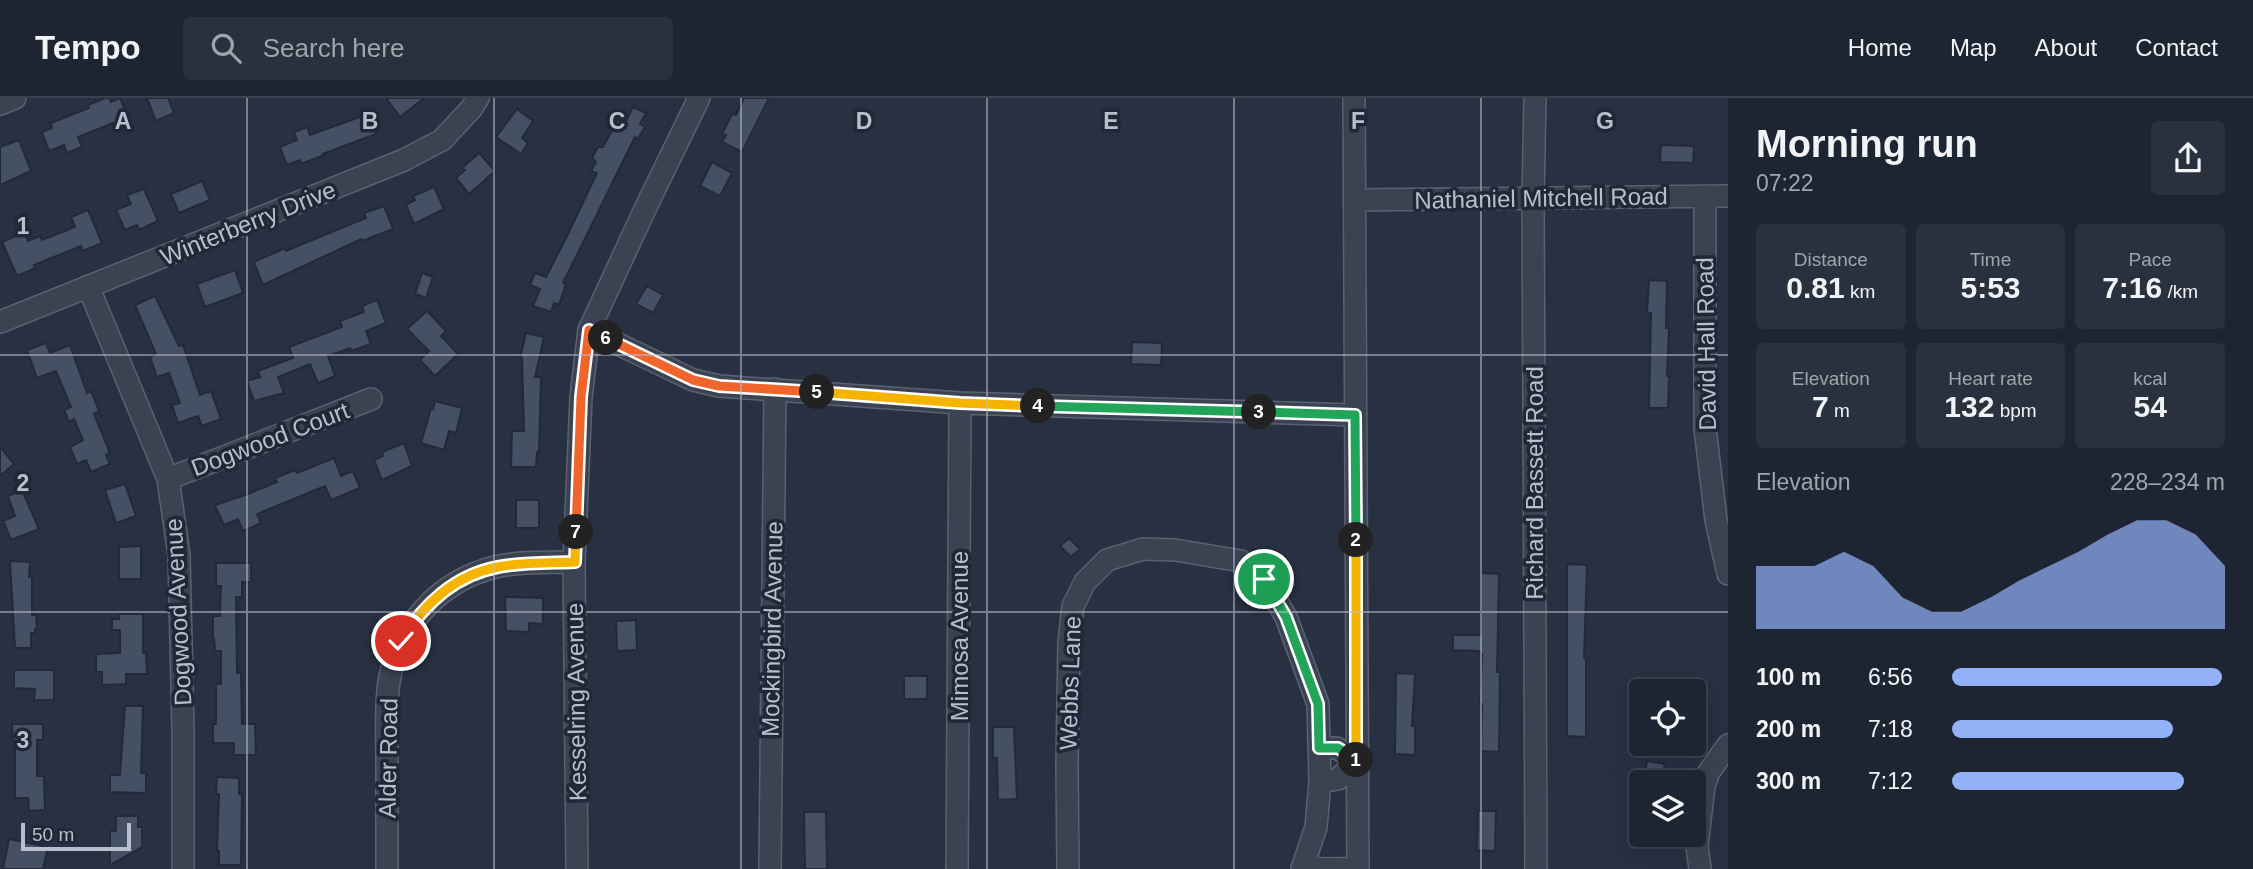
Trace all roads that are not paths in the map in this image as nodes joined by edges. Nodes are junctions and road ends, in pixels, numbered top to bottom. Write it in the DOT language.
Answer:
graph roads {
  1 [pos="15,98"];
  2 [pos="478,98"];
  3 [pos="699,98"];
  4 [pos="1354,98"];
  5 [pos="1535,98"];
  6 [pos="0,104"];
  7 [pos="1728,196"];
  8 [pos="1704,197"];
  9 [pos="1533,198"];
  10 [pos="1354,200"];
  11 [pos="88,286"];
  12 [pos="0,322"];
  13 [pos="589,330"];
  14 [pos="775,389"];
  15 [pos="372,399"];
  16 [pos="960,403"];
  17 [pos="1355,415"];
  18 [pos="168,479"];
  19 [pos="575,562"];
  20 [pos="1728,574"];
  21 [pos="1728,745"];
  22 [pos="1319,748"];
  23 [pos="1357,761"];
  24 [pos="1321,782"];
  25 [pos="1302,868"];
  26 [pos="183,869"];
  27 [pos="387,869"];
  28 [pos="577,869"];
  29 [pos="770,869"];
  30 [pos="957,869"];
  31 [pos="1068,869"];
  32 [pos="1358,869"];
  33 [pos="1536,869"];
  34 [pos="1700,869"];
  1 -- 6 [label="street"];
  2 -- 11 [label="street, Winterberry Drive"];
  3 -- 13 [label="street, Kesselring Avenue"];
  4 -- 10 [label="street"];
  5 -- 9 [label="street, Richard Bassett Road"];
  7 -- 8 [label="street, Nathaniel Mitchell Road"];
  8 -- 9 [label="street, Nathaniel Mitchell Road"];
  8 -- 20 [label="street, David Hall Road"];
  9 -- 10 [label="street, Nathaniel Mitchell Road"];
  9 -- 33 [label="street, Richard Bassett Road"];
  10 -- 17 [label="street"];
  11 -- 12 [label="street, Winterberry Drive"];
  11 -- 18 [label="street, Dogwood Avenue"];
  13 -- 14 [label="street"];
  13 -- 19 [label="street, Kesselring Avenue"];
  14 -- 16 [label="street"];
  14 -- 29 [label="street, Mockingbird Avenue"];
  15 -- 18 [label="street, Dogwood Court"];
  16 -- 17 [label="street"];
  16 -- 30 [label="street, Mimosa Avenue"];
  17 -- 23 [label="street"];
  18 -- 26 [label="street, Dogwood Avenue"];
  19 -- 27 [label="street, Alder Road"];
  19 -- 28 [label="street, Kesselring Avenue"];
  21 -- 34 [label="street"];
  22 -- 23 [label="street"];
  22 -- 24 [label="street, Webbs Lane"];
  22 -- 31 [label="street, Webbs Lane"];
  23 -- 24 [label="street"];
  23 -- 32 [label="street"];
  24 -- 25 [label="street, Webbs Lane"];
  25 -- 32 [label="street"];
}
